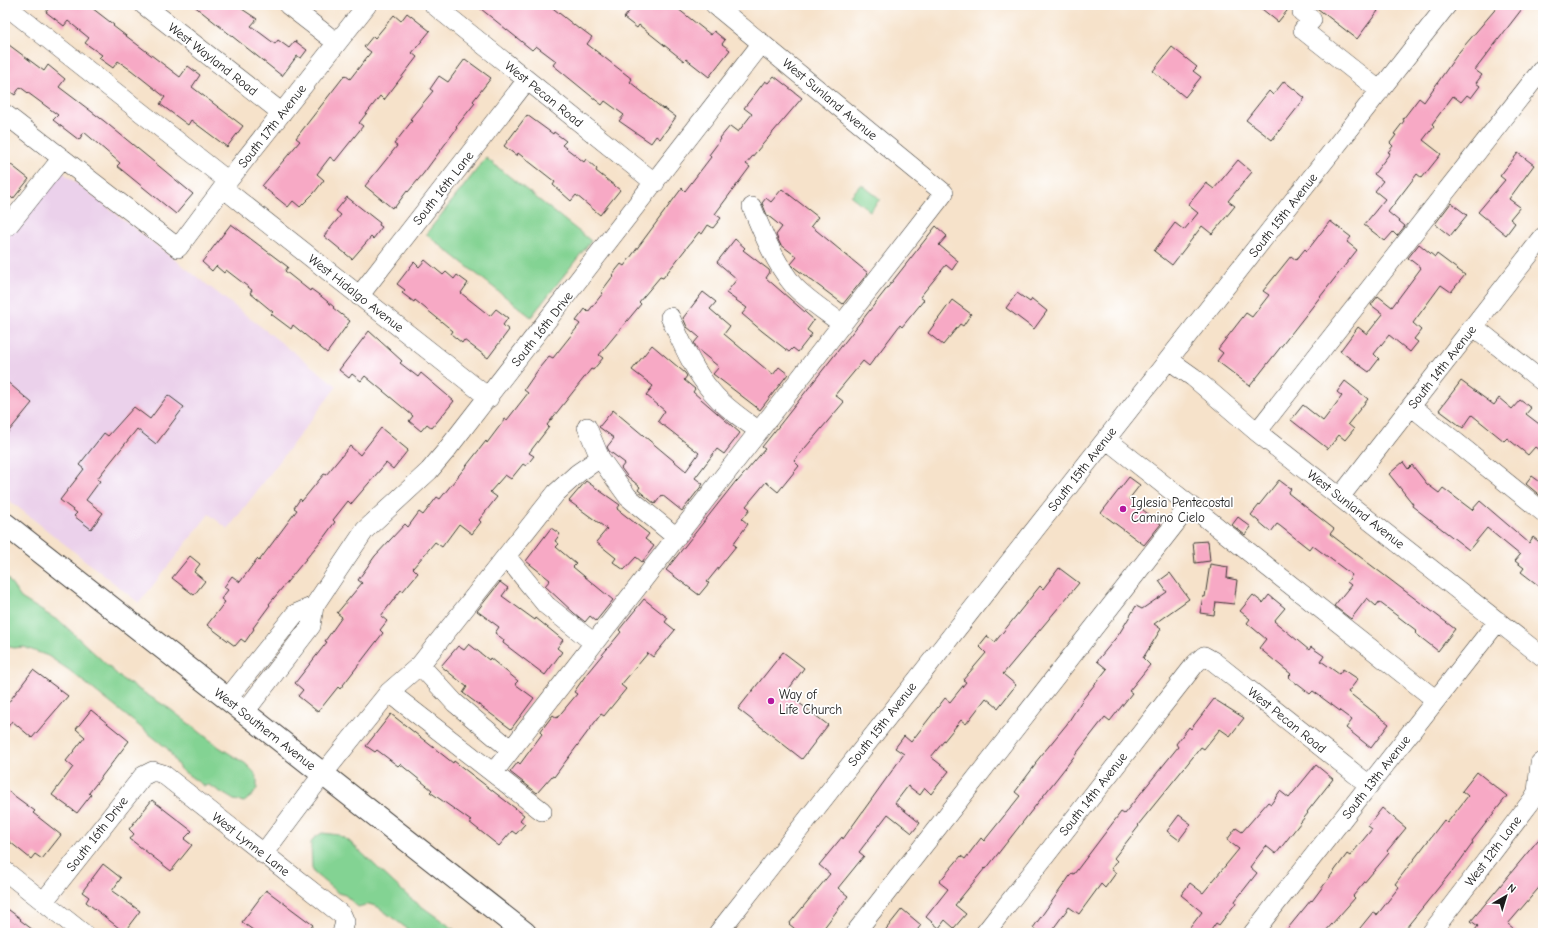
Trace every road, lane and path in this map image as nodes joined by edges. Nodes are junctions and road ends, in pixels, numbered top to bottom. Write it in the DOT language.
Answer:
graph roads {
  1 [pos="5,5"];
  2 [pos="144,5"];
  3 [pos="288,5"];
  4 [pos="367,5"];
  5 [pos="434,5"];
  6 [pos="715,5"];
  7 [pos="1302,5"];
  8 [pos="1447,5"];
  9 [pos="762,43"];
  10 [pos="337,44"];
  11 [pos="1543,68"];
  12 [pos="527,80"];
  13 [pos="1380,91"];
  14 [pos="282,113"];
  15 [pos="5,114"];
  16 [pos="62,158"];
  17 [pos="655,183"];
  18 [pos="226,184"];
  19 [pos="752,207"];
  20 [pos="5,224"];
  21 [pos="1543,237"];
  22 [pos="359,296"];
  23 [pos="670,318"];
  24 [pos="842,324"];
  25 [pos="1473,326"];
  26 [pos="1169,360"];
  27 [pos="1543,382"];
  28 [pos="489,398"];
  29 [pos="1411,406"];
  30 [pos="587,427"];
  31 [pos="759,431"];
  32 [pos="1257,432"];
  33 [pos="1106,439"];
  34 [pos="600,458"];
  35 [pos="1340,496"];
  36 [pos="1189,506"];
  37 [pos="1543,512"];
  38 [pos="5,524"];
  39 [pos="676,537"];
  40 [pos="506,556"];
  41 [pos="314,606"];
  42 [pos="1498,621"];
  43 [pos="274,640"];
  44 [pos="594,643"];
  45 [pos="291,653"];
  46 [pos="1204,656"];
  47 [pos="1543,657"];
  48 [pos="420,666"];
  49 [pos="389,692"];
  50 [pos="227,699"];
  51 [pos="1436,700"];
  52 [pos="244,713"];
  53 [pos="511,750"];
  54 [pos="1540,763"];
  55 [pos="153,771"];
  56 [pos="493,773"];
  57 [pos="323,774"];
  58 [pos="1369,785"];
  59 [pos="542,811"];
  60 [pos="263,854"];
  61 [pos="5,871"];
  62 [pos="44,901"];
  63 [pos="344,928"];
  64 [pos="83,933"];
  65 [pos="525,933"];
  66 [pos="718,933"];
  67 [pos="855,933"];
  68 [pos="984,933"];
  69 [pos="1253,933"];
  70 [pos="1431,933"];
  1 -- 18 [label="street, West Hidalgo Avenue"];
  2 -- 14 [label="street, West Wayland Road"];
  3 -- 10 [label="street"];
  4 -- 10 [label="street, South 17th Avenue"];
  5 -- 12 [label="street, West Pecan Road"];
  6 -- 9 [label="street, West Sunland Avenue"];
  7 -- 13 [label="street"];
  8 -- 13 [label="street, South 15th Avenue"];
  9 -- 17 [label="street, South 16th Drive"];
  9 -- 24 [label="street, West Sunland Avenue"];
  10 -- 14 [label="street, South 17th Avenue"];
  11 -- 32 [label="street"];
  12 -- 17 [label="street, West Pecan Road"];
  12 -- 22 [label="street, South 16th Lane"];
  13 -- 26 [label="street, South 15th Avenue"];
  14 -- 18 [label="street, South 17th Avenue"];
  15 -- 16 [label="street"];
  16 -- 18 [label="street, South 17th Avenue"];
  16 -- 20 [label="street"];
  17 -- 28 [label="street, South 16th Drive"];
  18 -- 22 [label="street, West Hidalgo Avenue"];
  19 -- 24 [label="street"];
  21 -- 25 [label="street, South 14th Avenue"];
  22 -- 28 [label="street, West Hidalgo Avenue"];
  23 -- 31 [label="street"];
  24 -- 31 [label="street"];
  25 -- 27 [label="street"];
  25 -- 29 [label="street, South 14th Avenue"];
  26 -- 32 [label="street, West Sunland Avenue"];
  26 -- 33 [label="street, South 15th Avenue"];
  28 -- 41 [label="street, South 16th Drive"];
  29 -- 35 [label="street, South 14th Avenue"];
  29 -- 37 [label="street"];
  30 -- 34 [label="street"];
  31 -- 39 [label="street"];
  32 -- 35 [label="street, West Sunland Avenue"];
  33 -- 36 [label="street"];
  33 -- 66 [label="street, South 15th Avenue"];
  34 -- 39 [label="street"];
  34 -- 40 [label="street"];
  35 -- 42 [label="street, West Sunland Avenue"];
  36 -- 51 [label="street"];
  36 -- 67 [label="street"];
  38 -- 50 [label="main road, West Southern Avenue"];
  39 -- 44 [label="street"];
  40 -- 44 [label="street"];
  40 -- 48 [label="street"];
  41 -- 43 [label="street"];
  41 -- 45 [label="street, South 16th Drive"];
  42 -- 47 [label="street, West Sunland Avenue"];
  42 -- 51 [label="street, South 13th Avenue"];
  43 -- 45 [label="street"];
  43 -- 50 [label="street"];
  44 -- 53 [label="street"];
  45 -- 52 [label="street, South 16th Drive"];
  46 -- 58 [label="street, West Pecan Road"];
  46 -- 68 [label="street, South 14th Avenue"];
  48 -- 49 [label="street"];
  48 -- 53 [label="street"];
  49 -- 56 [label="street"];
  49 -- 57 [label="street"];
  50 -- 52 [label="main road, West Southern Avenue"];
  51 -- 58 [label="street, South 13th Avenue"];
  52 -- 57 [label="main road, West Southern Avenue"];
  53 -- 56 [label="street"];
  54 -- 70 [label="street, West 12th Lane"];
  55 -- 60 [label="street, West Lynne Lane"];
  55 -- 62 [label="street, South 16th Drive"];
  56 -- 59 [label="street"];
  57 -- 60 [label="street"];
  57 -- 65 [label="main road, West Southern Avenue"];
  58 -- 69 [label="street, South 13th Avenue"];
  60 -- 63 [label="street, West Lynne Lane"];
  61 -- 62 [label="street"];
  62 -- 64 [label="street"];
}
